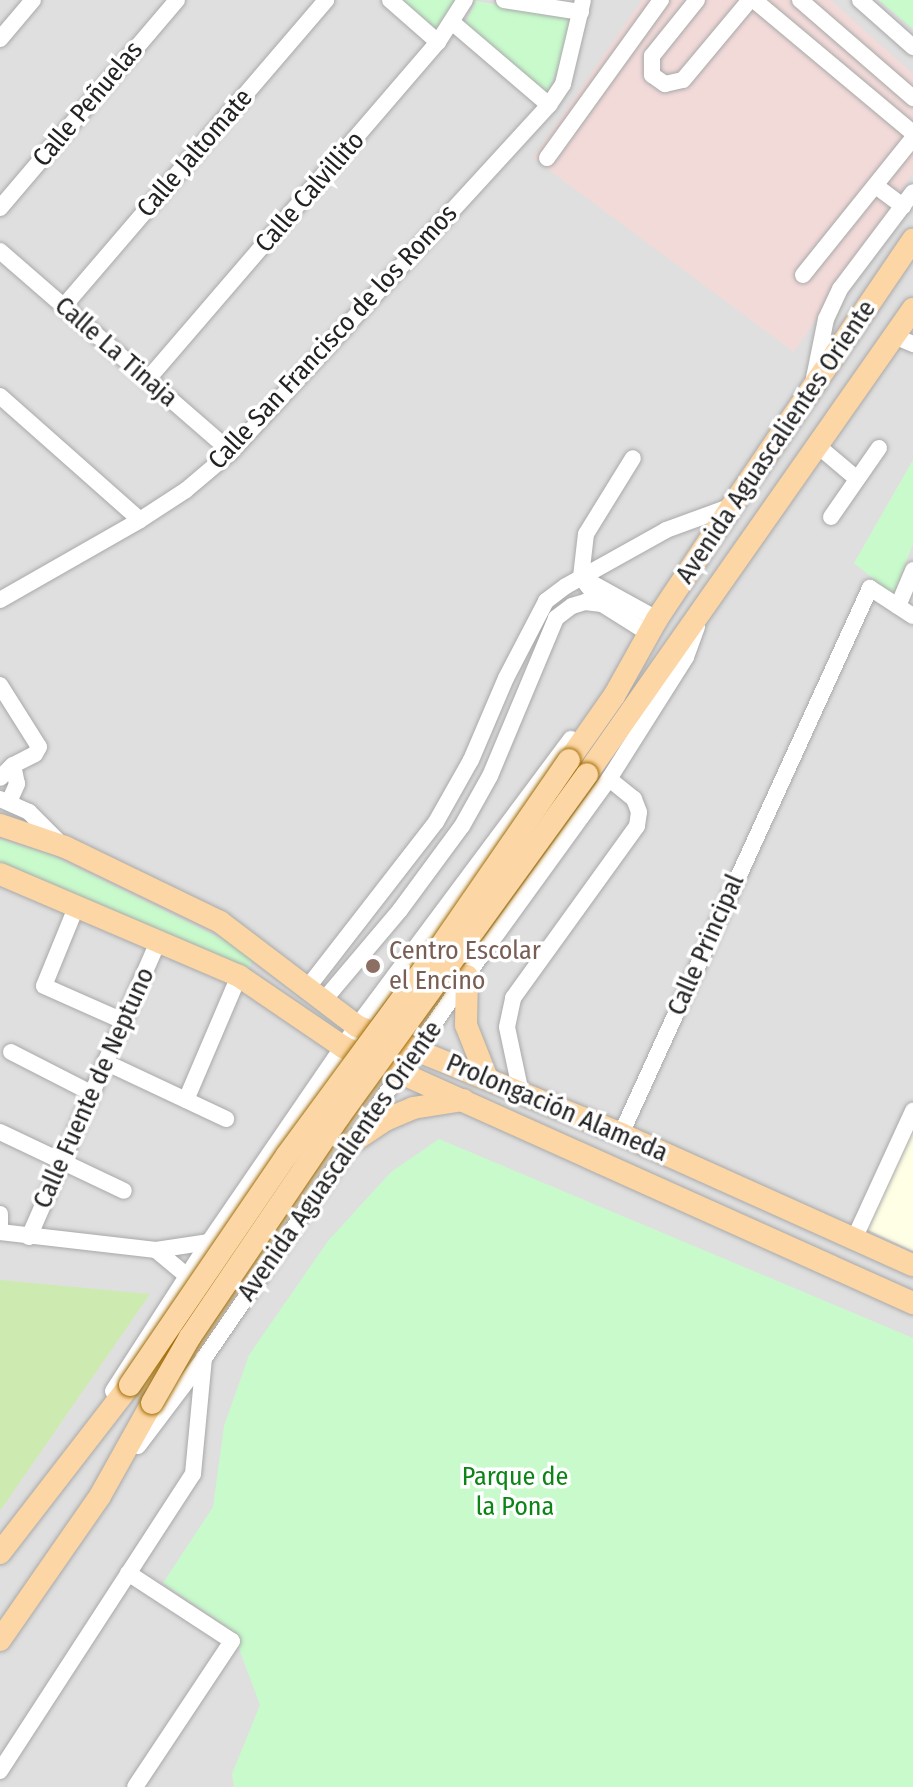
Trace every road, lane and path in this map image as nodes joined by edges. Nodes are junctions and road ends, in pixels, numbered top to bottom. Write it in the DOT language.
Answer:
graph roads {
  1 [pos="33,0"];
  2 [pos="177,0"];
  3 [pos="326,0"];
  4 [pos="390,0"];
  5 [pos="465,0"];
  6 [pos="504,0"];
  7 [pos="661,0"];
  8 [pos="697,0"];
  9 [pos="752,0"];
  10 [pos="800,0"];
  11 [pos="860,0"];
  12 [pos="582,6"];
  13 [pos="453,23"];
  14 [pos="0,39"];
  15 [pos="438,42"];
  16 [pos="913,47"];
  17 [pos="910,89"];
  18 [pos="549,105"];
  19 [pos="888,112"];
  20 [pos="913,135"];
  21 [pos="547,158"];
  22 [pos="876,186"];
  23 [pos="908,199"];
  24 [pos="0,208"];
  25 [pos="913,240"];
  26 [pos="0,251"];
  27 [pos="803,275"];
  28 [pos="64,306"];
  29 [pos="913,309"];
  30 [pos="903,340"];
  31 [pos="148,379"];
  32 [pos="812,387"];
  33 [pos="0,396"];
  34 [pos="818,446"];
  35 [pos="879,448"];
  36 [pos="231,452"];
  37 [pos="633,458"];
  38 [pos="857,479"];
  39 [pos="732,506"];
  40 [pos="831,517"];
  41 [pos="140,520"];
  42 [pos="913,570"];
  43 [pos="581,577"];
  44 [pos="554,594"];
  45 [pos="0,600"];
  46 [pos="602,604"];
  47 [pos="898,606"];
  48 [pos="564,611"];
  49 [pos="913,616"];
  50 [pos="649,632"];
  51 [pos="506,678"];
  52 [pos="0,685"];
  53 [pos="524,693"];
  54 [pos="7,764"];
  55 [pos="598,777"];
  56 [pos="0,778"];
  57 [pos="5,801"];
  58 [pos="0,825"];
  59 [pos="65,847"];
  60 [pos="2,879"];
  61 [pos="382,894"];
  62 [pos="77,905"];
  63 [pos="400,910"];
  64 [pos="159,939"];
  65 [pos="239,976"];
  66 [pos="467,976"];
  67 [pos="316,993"];
  68 [pos="377,1002"];
  69 [pos="123,1021"];
  70 [pos="357,1026"];
  71 [pos="343,1047"];
  72 [pos="419,1047"];
  73 [pos="11,1052"];
  74 [pos="105,1062"];
  75 [pos="401,1073"];
  76 [pos="487,1078"];
  77 [pos="91,1093"];
  78 [pos="521,1093"];
  79 [pos="310,1094"];
  80 [pos="186,1100"];
  81 [pos="463,1100"];
  82 [pos="913,1111"];
  83 [pos="226,1119"];
  84 [pos="0,1132"];
  85 [pos="358,1134"];
  86 [pos="621,1134"];
  87 [pos="60,1163"];
  88 [pos="124,1191"];
  89 [pos="0,1214"];
  90 [pos="0,1232"];
  91 [pos="29,1237"];
  92 [pos="855,1237"];
  93 [pos="209,1242"];
  94 [pos="156,1250"];
  95 [pos="913,1265"];
  96 [pos="187,1276"];
  97 [pos="913,1303"];
  98 [pos="205,1357"];
  99 [pos="65,1466"];
  100 [pos="100,1496"];
  101 [pos="0,1553"];
  102 [pos="128,1573"];
  103 [pos="0,1640"];
  104 [pos="0,1771"];
  105 [pos="135,1787"];
  1 -- 14 [label="street"];
  2 -- 24 [label="street, Calle Peñuelas"];
  3 -- 28 [label="street, Calle Jaltomate"];
  4 -- 15 [label="street"];
  5 -- 13 [label="street, Calle Calvillito"];
  6 -- 12 [label="street"];
  7 -- 21 [label="street"];
  8 -- 9 [label="street"];
  9 -- 19 [label="street"];
  10 -- 17 [label="street"];
  11 -- 16 [label="street"];
  12 -- 18 [label="street, Calle San Francisco de los Romos"];
  13 -- 15 [label="street, Calle Calvillito"];
  13 -- 18 [label="street"];
  15 -- 31 [label="street, Calle Calvillito"];
  17 -- 19 [label="street"];
  18 -- 36 [label="street, Calle San Francisco de los Romos"];
  19 -- 20 [label="street"];
  20 -- 22 [label="street"];
  22 -- 23 [label="street"];
  22 -- 27 [label="street"];
  23 -- 32 [label="street"];
  25 -- 32 [label="main road, Avenida Aguascalientes Oriente"];
  26 -- 28 [label="street, Calle La Tinaja"];
  28 -- 31 [label="street, Calle La Tinaja"];
  29 -- 30 [label="main road, Avenida Aguascalientes Oriente"];
  30 -- 34 [label="main road, Avenida Aguascalientes Oriente"];
  31 -- 36 [label="street, Calle La Tinaja"];
  32 -- 39 [label="main road, Avenida Aguascalientes Oriente"];
  33 -- 41 [label="street"];
  34 -- 38 [label="street"];
  34 -- 55 [label="main road, Avenida Aguascalientes Oriente"];
  35 -- 38 [label="street"];
  36 -- 41 [label="street, Calle San Francisco de los Romos"];
  37 -- 43 [label="street"];
  38 -- 40 [label="street"];
  39 -- 43 [label="street"];
  39 -- 50 [label="main road, Avenida Aguascalientes Oriente"];
  41 -- 45 [label="street, Calle San Francisco de los Romos"];
  42 -- 47 [label="street"];
  43 -- 44 [label="street"];
  43 -- 46 [label="street"];
  43 -- 50 [label="street"];
  44 -- 48 [label="street"];
  44 -- 51 [label="street"];
  46 -- 48 [label="street"];
  46 -- 50 [label="street"];
  47 -- 49 [label="street"];
  47 -- 86 [label="street, Calle Principal"];
  48 -- 53 [label="street"];
  50 -- 68 [label="street, Avenida Aguascalientes Oriente"];
  50 -- 99 [label="main road, Avenida Aguascalientes Oriente, bridge"];
  51 -- 53 [label="street"];
  51 -- 61 [label="street"];
  52 -- 54 [label="street"];
  53 -- 63 [label="street"];
  54 -- 56 [label="street"];
  54 -- 57 [label="street"];
  55 -- 66 [label="street, Avenida Aguascalientes Oriente"];
  55 -- 78 [label="street"];
  55 -- 100 [label="main road, Avenida Aguascalientes Oriente, bridge"];
  57 -- 59 [label="street"];
  58 -- 59 [label="main road, Prolongación Alameda"];
  59 -- 67 [label="main road, Prolongación Alameda"];
  60 -- 62 [label="main road, Prolongación Alameda"];
  61 -- 63 [label="street"];
  61 -- 67 [label="street"];
  62 -- 64 [label="main road, Prolongación Alameda"];
  62 -- 69 [label="street"];
  63 -- 67 [label="street"];
  64 -- 65 [label="main road, Prolongación Alameda"];
  64 -- 69 [label="street, Calle Fuente de Neptuno"];
  65 -- 71 [label="main road, Prolongación Alameda"];
  65 -- 80 [label="street"];
  66 -- 72 [label="street, Avenida Aguascalientes Oriente"];
  66 -- 76 [label="main road"];
  67 -- 70 [label="main road, Prolongación Alameda"];
  68 -- 70 [label="street, Avenida Aguascalientes Oriente"];
  68 -- 72 [label="street"];
  69 -- 74 [label="street, Calle Fuente de Neptuno"];
  70 -- 71 [label="street, Avenida Aguascalientes Oriente"];
  70 -- 72 [label="main road, Prolongación Alameda"];
  71 -- 75 [label="main road, Prolongación Alameda"];
  71 -- 79 [label="street, Avenida Aguascalientes Oriente"];
  72 -- 75 [label="street, Avenida Aguascalientes Oriente"];
  72 -- 76 [label="main road, Prolongación Alameda"];
  73 -- 77 [label="street"];
  74 -- 77 [label="street, Calle Fuente de Neptuno"];
  74 -- 80 [label="street"];
  75 -- 81 [label="main road, Prolongación Alameda"];
  75 -- 85 [label="street, Avenida Aguascalientes Oriente"];
  76 -- 78 [label="main road, Prolongación Alameda"];
  77 -- 87 [label="street, Calle Fuente de Neptuno"];
  78 -- 86 [label="main road, Prolongación Alameda"];
  79 -- 85 [label="street"];
  79 -- 93 [label="street, Avenida Aguascalientes Oriente"];
  80 -- 83 [label="street"];
  81 -- 85 [label="main road"];
  81 -- 97 [label="main road, Prolongación Alameda"];
  82 -- 92 [label="street"];
  84 -- 87 [label="street"];
  85 -- 98 [label="street, Avenida Aguascalientes Oriente"];
  86 -- 92 [label="main road, Prolongación Alameda"];
  87 -- 88 [label="street"];
  87 -- 91 [label="street, Calle Fuente de Neptuno"];
  89 -- 90 [label="street"];
  90 -- 91 [label="street"];
  91 -- 94 [label="street"];
  92 -- 95 [label="main road, Prolongación Alameda"];
  93 -- 94 [label="street"];
  93 -- 96 [label="street, Avenida Aguascalientes Oriente"];
  94 -- 96 [label="street"];
  96 -- 99 [label="street, Avenida Aguascalientes Oriente"];
  98 -- 100 [label="street, Avenida Aguascalientes Oriente"];
  98 -- 102 [label="street"];
  99 -- 101 [label="main road, Avenida Aguascalientes Oriente"];
  100 -- 103 [label="main road, Avenida Aguascalientes Oriente"];
  102 -- 104 [label="street"];
  102 -- 105 [label="street"];
}
